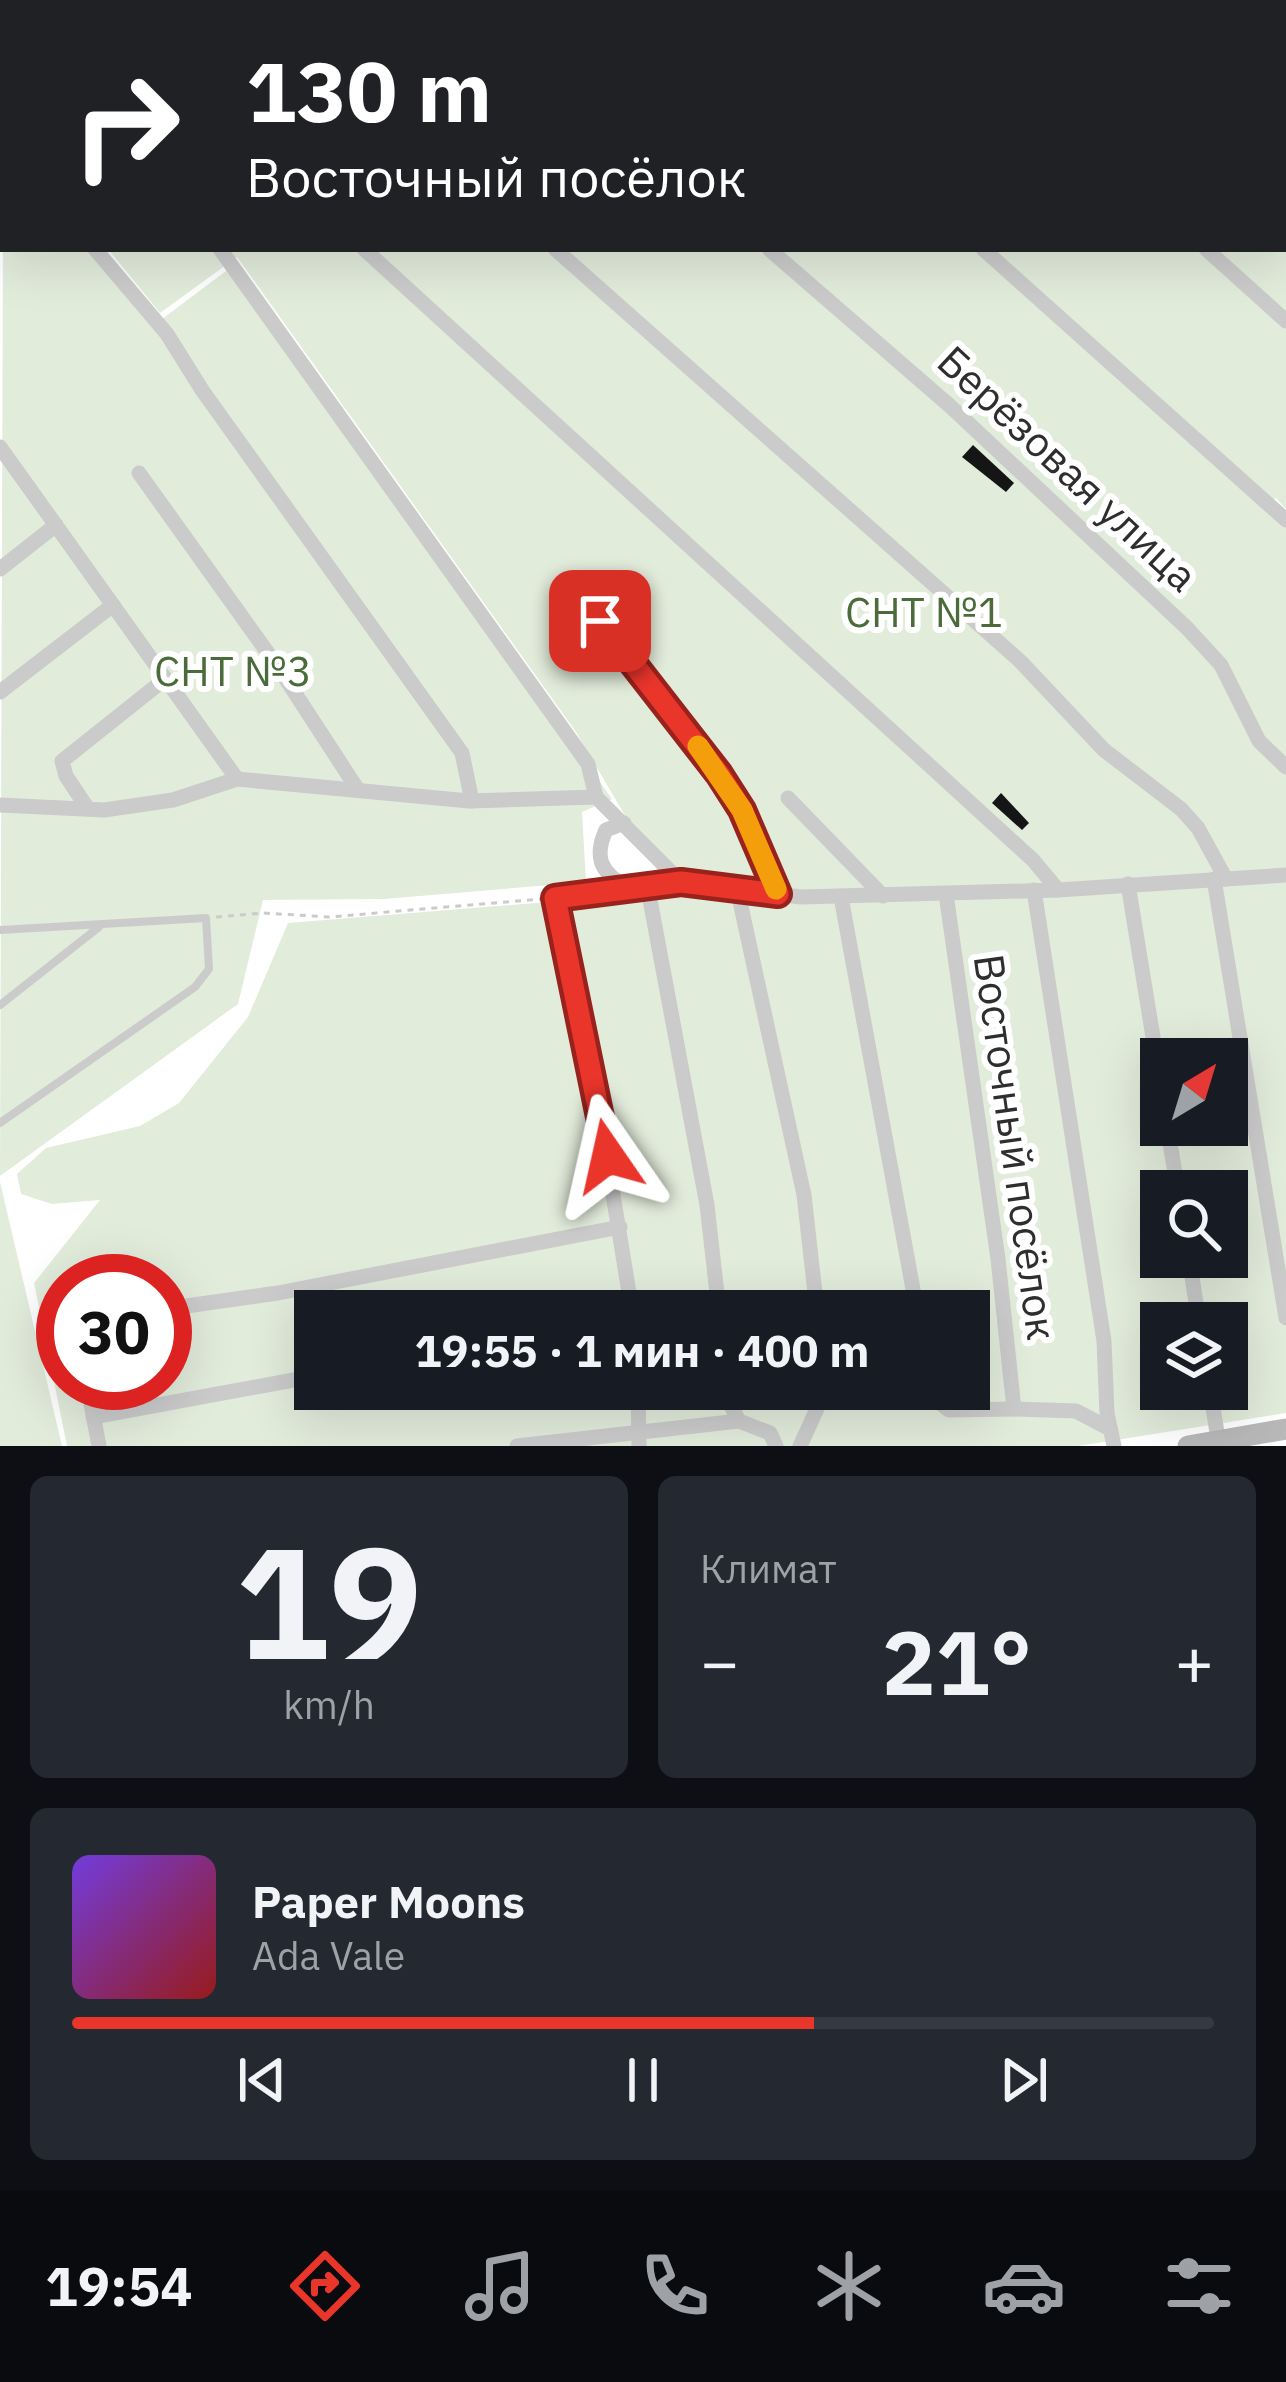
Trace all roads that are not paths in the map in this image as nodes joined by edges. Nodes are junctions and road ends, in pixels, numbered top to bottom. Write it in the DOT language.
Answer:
graph roads {
  1 [pos="98,252"];
  2 [pos="222,252"];
  3 [pos="367,252"];
  4 [pos="558,252"];
  5 [pos="773,252"];
  6 [pos="986,252"];
  7 [pos="1209,252"];
  8 [pos="1286,321"];
  9 [pos="0,447"];
  10 [pos="139,473"];
  11 [pos="1286,520"];
  12 [pos="56,525"];
  13 [pos="0,568"];
  14 [pos="112,605"];
  15 [pos="600,621"];
  16 [pos="165,679"];
  17 [pos="0,692"];
  18 [pos="1286,767"];
  19 [pos="237,779"];
  20 [pos="358,790"];
  21 [pos="596,797"];
  22 [pos="788,797"];
  23 [pos="472,801"];
  24 [pos="0,805"];
  25 [pos="88,808"];
  26 [pos="624,823"];
  27 [pos="1286,875"];
  28 [pos="1220,879"];
  29 [pos="681,882"];
  30 [pos="1128,884"];
  31 [pos="627,887"];
  32 [pos="737,888"];
  33 [pos="648,889"];
  34 [pos="1034,890"];
  35 [pos="1058,890"];
  36 [pos="778,894"];
  37 [pos="946,894"];
  38 [pos="883,896"];
  39 [pos="841,897"];
  40 [pos="100,926"];
  41 [pos="0,930"];
  42 [pos="0,1005"];
  43 [pos="1153,1038"];
  44 [pos="0,1123"];
  45 [pos="620,1227"];
  46 [pos="629,1290"];
  47 [pos="717,1290"];
  48 [pos="815,1290"];
  49 [pos="913,1290"];
  50 [pos="192,1306"];
  51 [pos="1286,1318"];
  52 [pos="294,1380"];
  53 [pos="990,1409"];
  54 [pos="1014,1409"];
  55 [pos="92,1410"];
  56 [pos="735,1410"];
  57 [pos="816,1410"];
  58 [pos="1214,1410"];
  59 [pos="93,1417"];
  60 [pos="739,1421"];
  61 [pos="1286,1429"];
  62 [pos="1112,1437"];
  63 [pos="640,1439"];
  64 [pos="1219,1443"];
  65 [pos="99,1446"];
  66 [pos="517,1446"];
  67 [pos="776,1446"];
  68 [pos="800,1446"];
  69 [pos="1188,1446"];
  1 -- 23 [label="street"];
  2 -- 21 [label="street"];
  3 -- 35 [label="street"];
  4 -- 28 [label="street"];
  5 -- 18 [label="street, Берёзовая улица"];
  6 -- 11 [label="street"];
  7 -- 8 [label="street"];
  9 -- 12 [label="street"];
  10 -- 20 [label="street"];
  12 -- 13 [label="street"];
  12 -- 14 [label="street"];
  14 -- 16 [label="street"];
  14 -- 17 [label="street"];
  15 -- 36 [label="street"];
  16 -- 19 [label="street"];
  16 -- 25 [label="street"];
  19 -- 20 [label="street"];
  19 -- 25 [label="street"];
  20 -- 23 [label="street"];
  21 -- 23 [label="street"];
  21 -- 26 [label="street"];
  22 -- 38 [label="street"];
  24 -- 25 [label="street"];
  26 -- 29 [label="street"];
  26 -- 31 [label="street"];
  27 -- 28 [label="street"];
  28 -- 30 [label="street"];
  28 -- 51 [label="street"];
  29 -- 32 [label="street"];
  29 -- 33 [label="street"];
  30 -- 35 [label="street"];
  30 -- 43 [label="street"];
  31 -- 33 [label="street"];
  31 -- 45 [label="street"];
  32 -- 36 [label="street"];
  32 -- 48 [label="street"];
  33 -- 47 [label="street"];
  34 -- 35 [label="street"];
  34 -- 37 [label="street"];
  34 -- 62 [label="street, Восточный посёлок"];
  36 -- 39 [label="street"];
  37 -- 38 [label="street"];
  37 -- 54 [label="street, Восточный посёлок"];
  38 -- 39 [label="street"];
  39 -- 49 [label="street"];
  40 -- 41 [label="lane"];
  40 -- 42 [label="lane"];
  40 -- 44 [label="lane"];
  45 -- 46 [label="street"];
  45 -- 50 [label="street"];
  52 -- 59 [label="street"];
  53 -- 54 [label="street, Восточный посёлок"];
  54 -- 62 [label="street, Восточный посёлок"];
  55 -- 59 [label="street"];
  56 -- 60 [label="street"];
  57 -- 68 [label="street"];
  58 -- 64 [label="street"];
  59 -- 65 [label="street"];
  60 -- 63 [label="street"];
  60 -- 67 [label="street"];
  61 -- 64 [label="main road"];
  63 -- 66 [label="street"];
  64 -- 69 [label="main road"];
}
